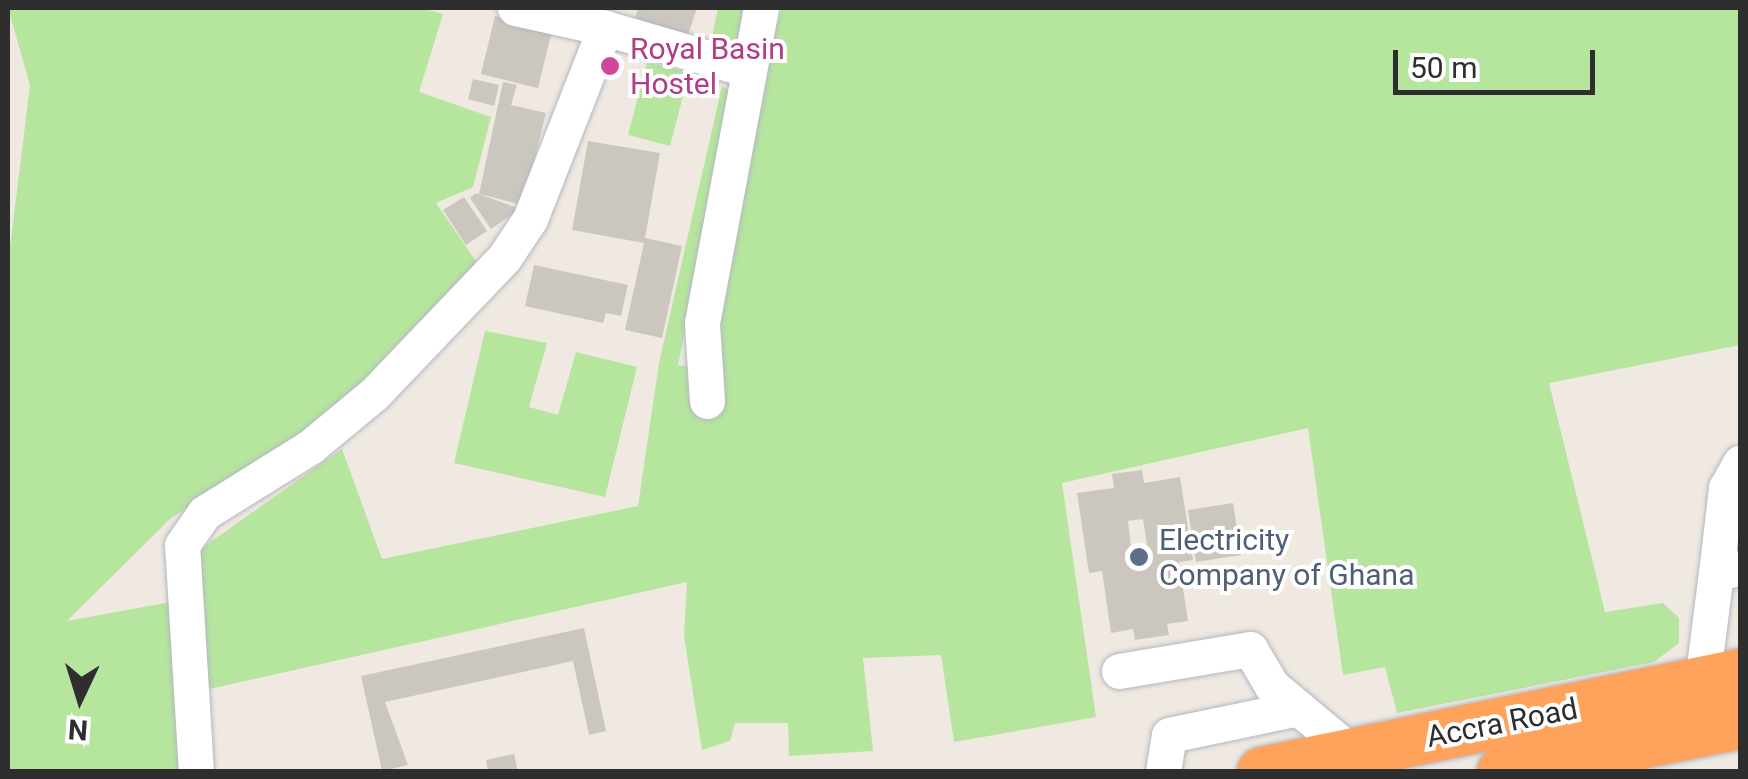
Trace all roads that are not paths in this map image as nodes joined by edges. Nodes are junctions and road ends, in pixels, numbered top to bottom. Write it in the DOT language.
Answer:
graph roads {
  1 [pos="515,8"];
  2 [pos="761,8"];
  3 [pos="604,28"];
  4 [pos="744,68"];
  5 [pos="707,401"];
  6 [pos="1740,463"];
  7 [pos="1728,570"];
  8 [pos="1120,671"];
  9 [pos="1721,678"];
  10 [pos="1298,708"];
  11 [pos="1740,724"];
  12 [pos="1351,752"];
  13 [pos="196,772"];
  14 [pos="1163,772"];
  15 [pos="1262,772"];
  16 [pos="1502,772"];
  1 -- 3 [label="lane"];
  2 -- 4 [label="lane"];
  3 -- 4 [label="lane"];
  3 -- 13 [label="lane"];
  4 -- 5 [label="lane"];
  6 -- 7 [label="lane"];
  7 -- 9 [label="lane"];
  8 -- 10 [label="lane"];
  9 -- 12 [label="highway, Accra Road"];
  10 -- 12 [label="lane"];
  10 -- 14 [label="lane"];
  11 -- 16 [label="highway, Accra Road"];
  12 -- 15 [label="highway, Accra Road"];
}
